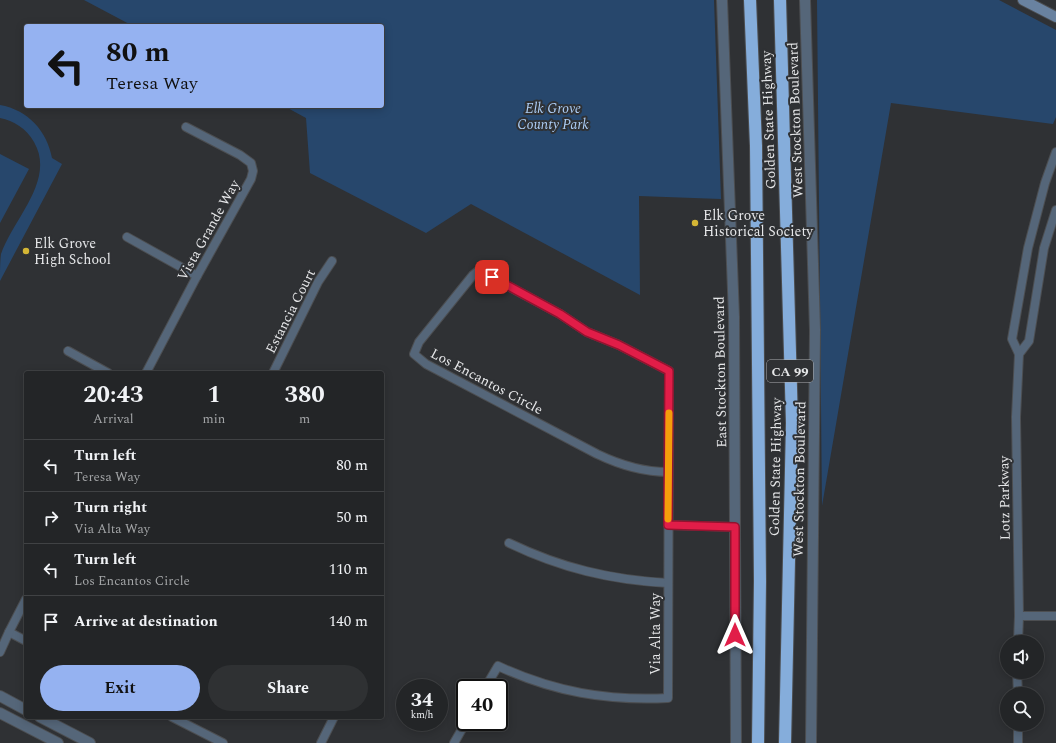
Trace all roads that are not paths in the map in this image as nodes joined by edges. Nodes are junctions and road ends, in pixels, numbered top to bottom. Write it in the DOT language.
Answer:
graph roads {
  1 [pos="722,0"];
  2 [pos="750,0"];
  3 [pos="780,0"];
  4 [pos="805,0"];
  5 [pos="1023,0"];
  6 [pos="1056,17"];
  7 [pos="186,127"];
  8 [pos="1056,152"];
  9 [pos="1056,210"];
  10 [pos="127,237"];
  11 [pos="332,261"];
  12 [pos="197,276"];
  13 [pos="68,352"];
  14 [pos="1019,354"];
  15 [pos="104,371"];
  16 [pos="147,371"];
  17 [pos="274,371"];
  18 [pos="669,371"];
  19 [pos="668,472"];
  20 [pos="668,525"];
  21 [pos="735,527"];
  22 [pos="509,543"];
  23 [pos="668,583"];
  24 [pos="24,603"];
  25 [pos="1019,616"];
  26 [pos="1056,616"];
  27 [pos="8,632"];
  28 [pos="1018,635"];
  29 [pos="24,640"];
  30 [pos="0,652"];
  31 [pos="491,679"];
  32 [pos="0,696"];
  33 [pos="24,709"];
  34 [pos="0,713"];
  35 [pos="44,719"];
  36 [pos="176,719"];
  37 [pos="333,719"];
  38 [pos="461,731"];
  39 [pos="1018,731"];
  40 [pos="58,743"];
  41 [pos="90,743"];
  42 [pos="223,743"];
  43 [pos="321,743"];
  44 [pos="454,743"];
  45 [pos="736,743"];
  46 [pos="758,743"];
  47 [pos="785,743"];
  48 [pos="811,743"];
  49 [pos="1018,743"];
  1 -- 21 [label="street, East Stockton Boulevard"];
  2 -- 46 [label="highway, Golden State Highway / CA 99"];
  3 -- 47 [label="highway, Golden State Highway / CA 99"];
  4 -- 48 [label="street, West Stockton Boulevard"];
  5 -- 6 [label="main road"];
  7 -- 12 [label="street, Vista Grande Way"];
  8 -- 14 [label="street, Lotz Parkway"];
  9 -- 14 [label="street, Lotz Parkway"];
  10 -- 12 [label="street"];
  11 -- 17 [label="street, Estancia Court"];
  12 -- 16 [label="street, Vista Grande Way"];
  13 -- 15 [label="street"];
  14 -- 25 [label="street, Lotz Parkway"];
  18 -- 19 [label="street, Via Alta Way"];
  18 -- 19 [label="street, Los Encantos Circle"];
  19 -- 20 [label="street, Via Alta Way"];
  20 -- 21 [label="street"];
  20 -- 23 [label="street, Via Alta Way"];
  21 -- 45 [label="street, East Stockton Boulevard"];
  22 -- 23 [label="street"];
  23 -- 31 [label="street, Via Alta Way"];
  24 -- 27 [label="street"];
  25 -- 26 [label="street"];
  25 -- 28 [label="street, Lotz Parkway"];
  27 -- 29 [label="street"];
  27 -- 30 [label="street"];
  32 -- 33 [label="street"];
  34 -- 40 [label="street"];
  35 -- 41 [label="street"];
  36 -- 42 [label="street"];
  37 -- 43 [label="street"];
  38 -- 44 [label="street"];
  39 -- 49 [label="street"];
}
